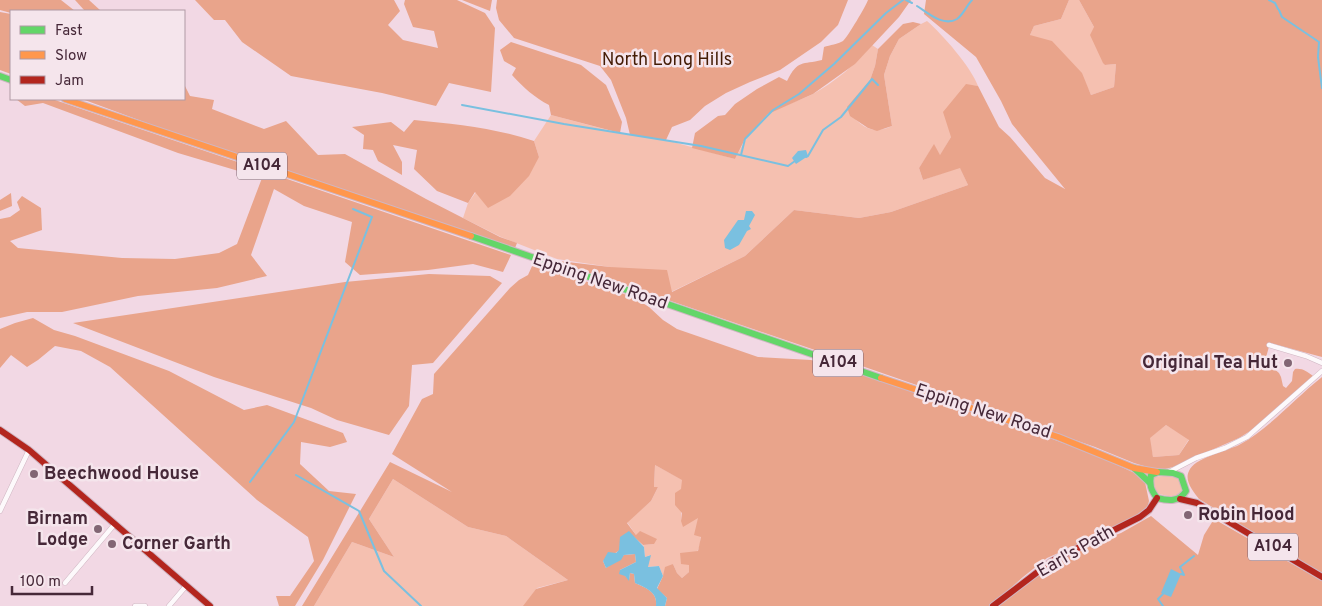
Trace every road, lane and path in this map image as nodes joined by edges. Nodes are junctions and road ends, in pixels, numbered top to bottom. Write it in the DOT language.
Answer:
graph roads {
  1 [pos="68,100"];
  2 [pos="1269,345"];
  3 [pos="1322,363"];
  4 [pos="1322,371"];
  5 [pos="0,430"];
  6 [pos="28,450"];
  7 [pos="1185,465"];
  8 [pos="1134,468"];
  9 [pos="1157,472"];
  10 [pos="1169,472"];
  11 [pos="1182,478"];
  12 [pos="1149,482"];
  13 [pos="1185,487"];
  14 [pos="1157,498"];
  15 [pos="1180,499"];
  16 [pos="1197,503"];
  17 [pos="0,511"];
  18 [pos="114,525"];
  19 [pos="1322,577"];
  20 [pos="65,583"];
  21 [pos="186,586"];
  22 [pos="135,606"];
  23 [pos="145,606"];
  24 [pos="169,606"];
  25 [pos="210,606"];
  26 [pos="994,606"];
  1 -- 8 [label="main road, Epping New Road / A104"];
  2 -- 3 [label="street"];
  4 -- 7 [label="street"];
  5 -- 6 [label="main road"];
  6 -- 17 [label="street"];
  6 -- 18 [label="main road"];
  7 -- 10 [label="street"];
  7 -- 11 [label="street"];
  8 -- 9 [label="main road, Epping New Road / A104"];
  8 -- 12 [label="main road, Epping New Road / A104"];
  9 -- 10 [label="main road, A104"];
  9 -- 12 [label="main road"];
  10 -- 11 [label="main road, A104"];
  11 -- 13 [label="main road, A104"];
  12 -- 14 [label="main road, A104"];
  13 -- 15 [label="main road"];
  13 -- 16 [label="main road, A104"];
  14 -- 15 [label="main road, A104"];
  14 -- 26 [label="main road, Earl's Path"];
  15 -- 16 [label="main road, A104"];
  16 -- 19 [label="main road, A104"];
  18 -- 20 [label="street"];
  18 -- 21 [label="main road"];
  21 -- 24 [label="street"];
  21 -- 25 [label="main road"];
  22 -- 23 [label="street"];
}
